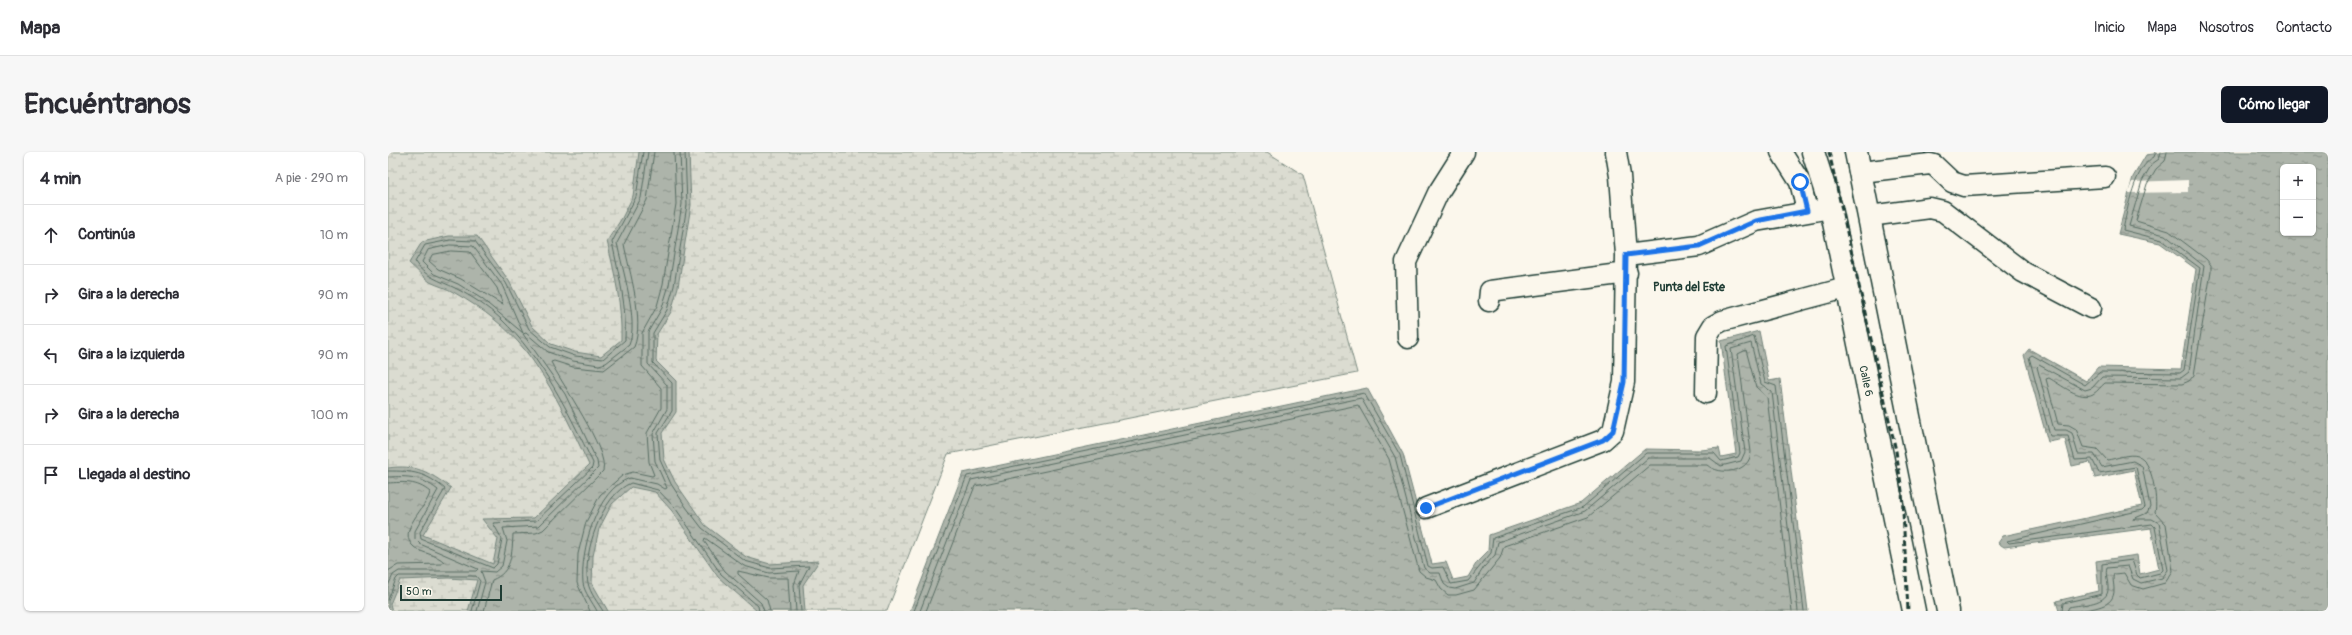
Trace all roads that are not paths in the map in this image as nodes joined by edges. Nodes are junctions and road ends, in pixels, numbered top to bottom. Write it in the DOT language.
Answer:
graph roads {
  1 [pos="1464,152"];
  2 [pos="1616,152"];
  3 [pos="1781,152"];
  4 [pos="1813,152"];
  5 [pos="1858,162"];
  6 [pos="2105,177"];
  7 [pos="1831,208"];
  8 [pos="1807,211"];
  9 [pos="1869,216"];
  10 [pos="1626,264"];
  11 [pos="1846,288"];
  12 [pos="1489,301"];
  13 [pos="2091,308"];
  14 [pos="1408,338"];
  15 [pos="1706,393"];
  16 [pos="1426,508"];
  17 [pos="1914,611"];
  18 [pos="1948,611"];
  1 -- 14 [label="street"];
  2 -- 10 [label="street"];
  3 -- 8 [label="street"];
  4 -- 7 [label="highway, Calle 6"];
  5 -- 6 [label="street"];
  5 -- 9 [label="highway"];
  7 -- 8 [label="street"];
  7 -- 11 [label="highway, Calle 6"];
  8 -- 10 [label="street"];
  9 -- 13 [label="street"];
  9 -- 18 [label="highway"];
  10 -- 12 [label="street"];
  10 -- 16 [label="street"];
  11 -- 15 [label="street"];
  11 -- 17 [label="highway, Calle 6"];
}
